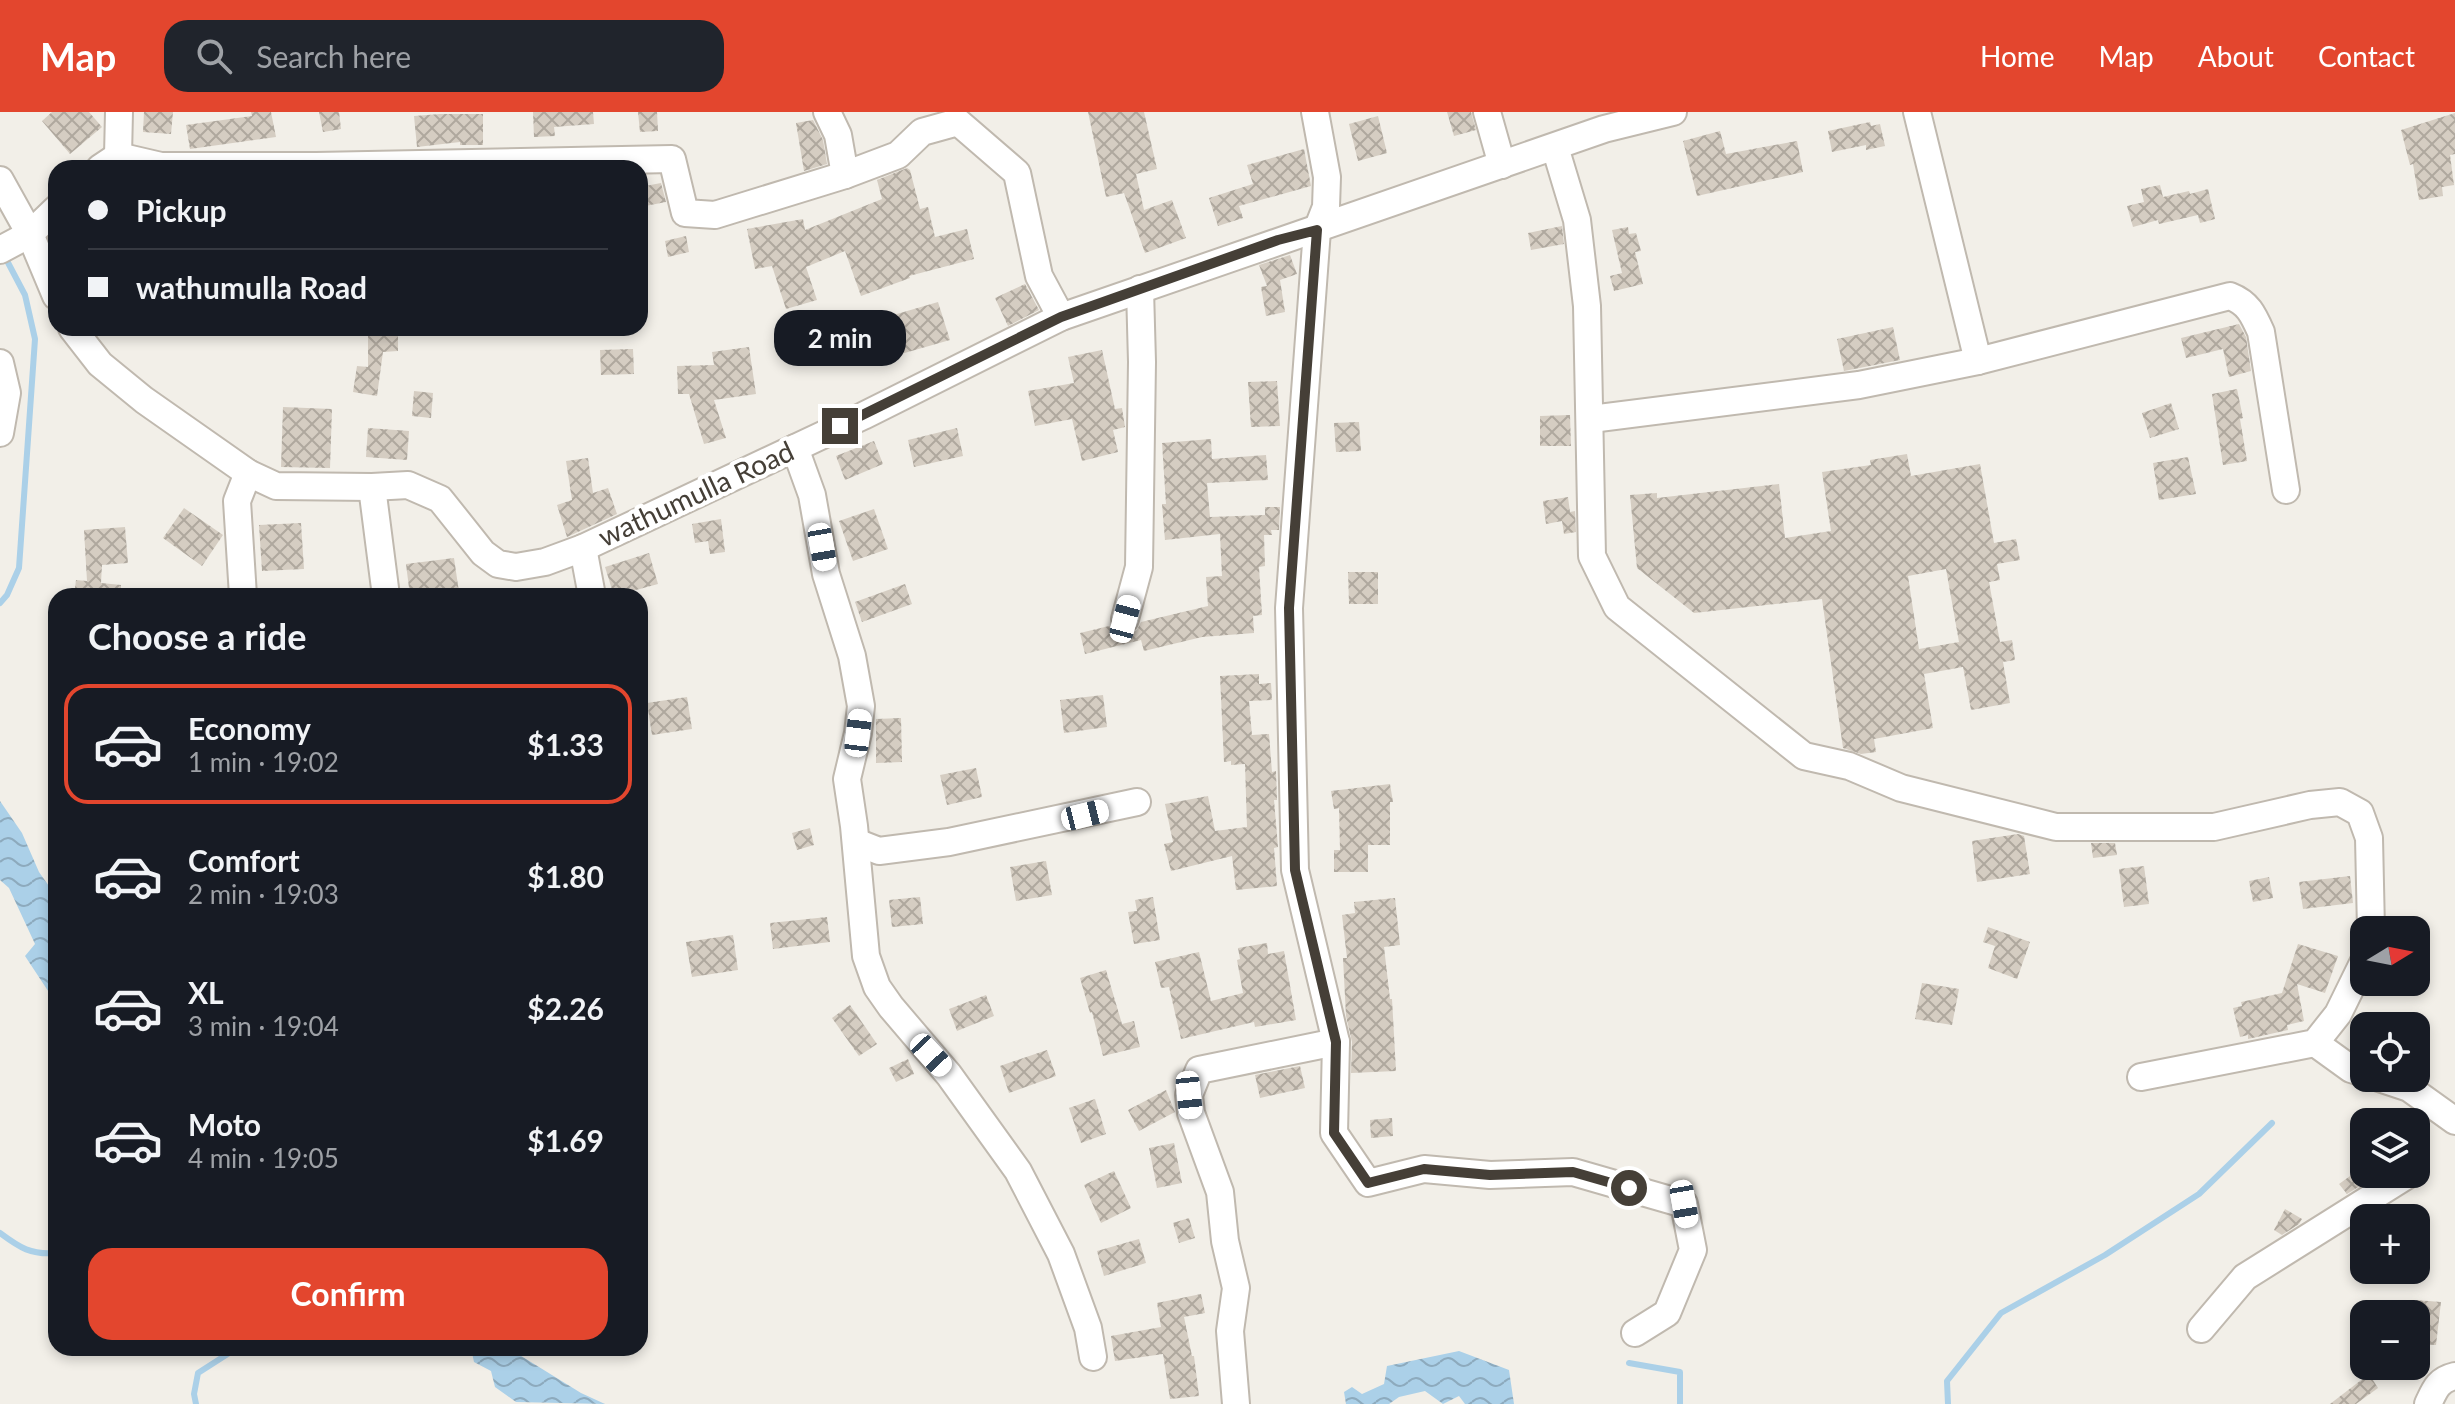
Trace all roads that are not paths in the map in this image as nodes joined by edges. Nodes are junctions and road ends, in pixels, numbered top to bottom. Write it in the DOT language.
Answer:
graph roads {
  1 [pos="119,112"];
  2 [pos="827,112"];
  3 [pos="1315,112"];
  4 [pos="1487,112"];
  5 [pos="1673,112"];
  6 [pos="1917,112"];
  7 [pos="1555,147"];
  8 [pos="109,160"];
  9 [pos="621,160"];
  10 [pos="1502,165"];
  11 [pos="845,175"];
  12 [pos="0,180"];
  13 [pos="48,215"];
  14 [pos="1317,230"];
  15 [pos="15,242"];
  16 [pos="48,285"];
  17 [pos="1140,289"];
  18 [pos="1061,317"];
  19 [pos="78,336"];
  20 [pos="1978,361"];
  21 [pos="0,363"];
  22 [pos="1591,419"];
  23 [pos="0,433"];
  24 [pos="795,448"];
  25 [pos="248,473"];
  26 [pos="372,487"];
  27 [pos="2286,490"];
  28 [pos="583,548"];
  29 [pos="242,588"];
  30 [pos="385,588"];
  31 [pos="591,588"];
  32 [pos="1125,619"];
  33 [pos="1137,802"];
  34 [pos="856,842"];
  35 [pos="2371,916"];
  36 [pos="2350,990"];
  37 [pos="1336,1042"];
  38 [pos="2315,1043"];
  39 [pos="2350,1068"];
  40 [pos="2141,1077"];
  41 [pos="2415,1092"];
  42 [pos="2455,1121"];
  43 [pos="2387,1188"];
  44 [pos="2201,1329"];
  45 [pos="1635,1333"];
  46 [pos="1093,1357"];
  47 [pos="2455,1376"];
  48 [pos="1236,1404"];
  49 [pos="2428,1404"];
  1 -- 8 [label="street"];
  2 -- 11 [label="street"];
  3 -- 14 [label="street"];
  4 -- 10 [label="street"];
  5 -- 7 [label="street, wathumulla Road"];
  6 -- 20 [label="street"];
  7 -- 10 [label="street, wathumulla Road"];
  7 -- 22 [label="street"];
  9 -- 11 [label="street"];
  10 -- 14 [label="street, wathumulla Road"];
  11 -- 18 [label="street"];
  12 -- 15 [label="street"];
  13 -- 15 [label="street"];
  14 -- 17 [label="street, wathumulla Road"];
  14 -- 37 [label="street"];
  15 -- 16 [label="street"];
  17 -- 18 [label="street, wathumulla Road"];
  17 -- 32 [label="street"];
  18 -- 24 [label="street, wathumulla Road"];
  19 -- 25 [label="street, wathumulla Road"];
  20 -- 22 [label="street"];
  20 -- 27 [label="street"];
  21 -- 23 [label="street"];
  22 -- 35 [label="street"];
  24 -- 28 [label="street, wathumulla Road"];
  24 -- 34 [label="street"];
  25 -- 26 [label="street, wathumulla Road"];
  25 -- 29 [label="street"];
  26 -- 28 [label="street, wathumulla Road"];
  26 -- 30 [label="street"];
  28 -- 31 [label="street"];
  33 -- 34 [label="street"];
  34 -- 46 [label="street"];
  36 -- 38 [label="street"];
  37 -- 45 [label="street"];
  37 -- 48 [label="street"];
  38 -- 39 [label="street"];
  38 -- 40 [label="street"];
  41 -- 42 [label="street"];
  43 -- 44 [label="street"];
  47 -- 49 [label="street"];
}
